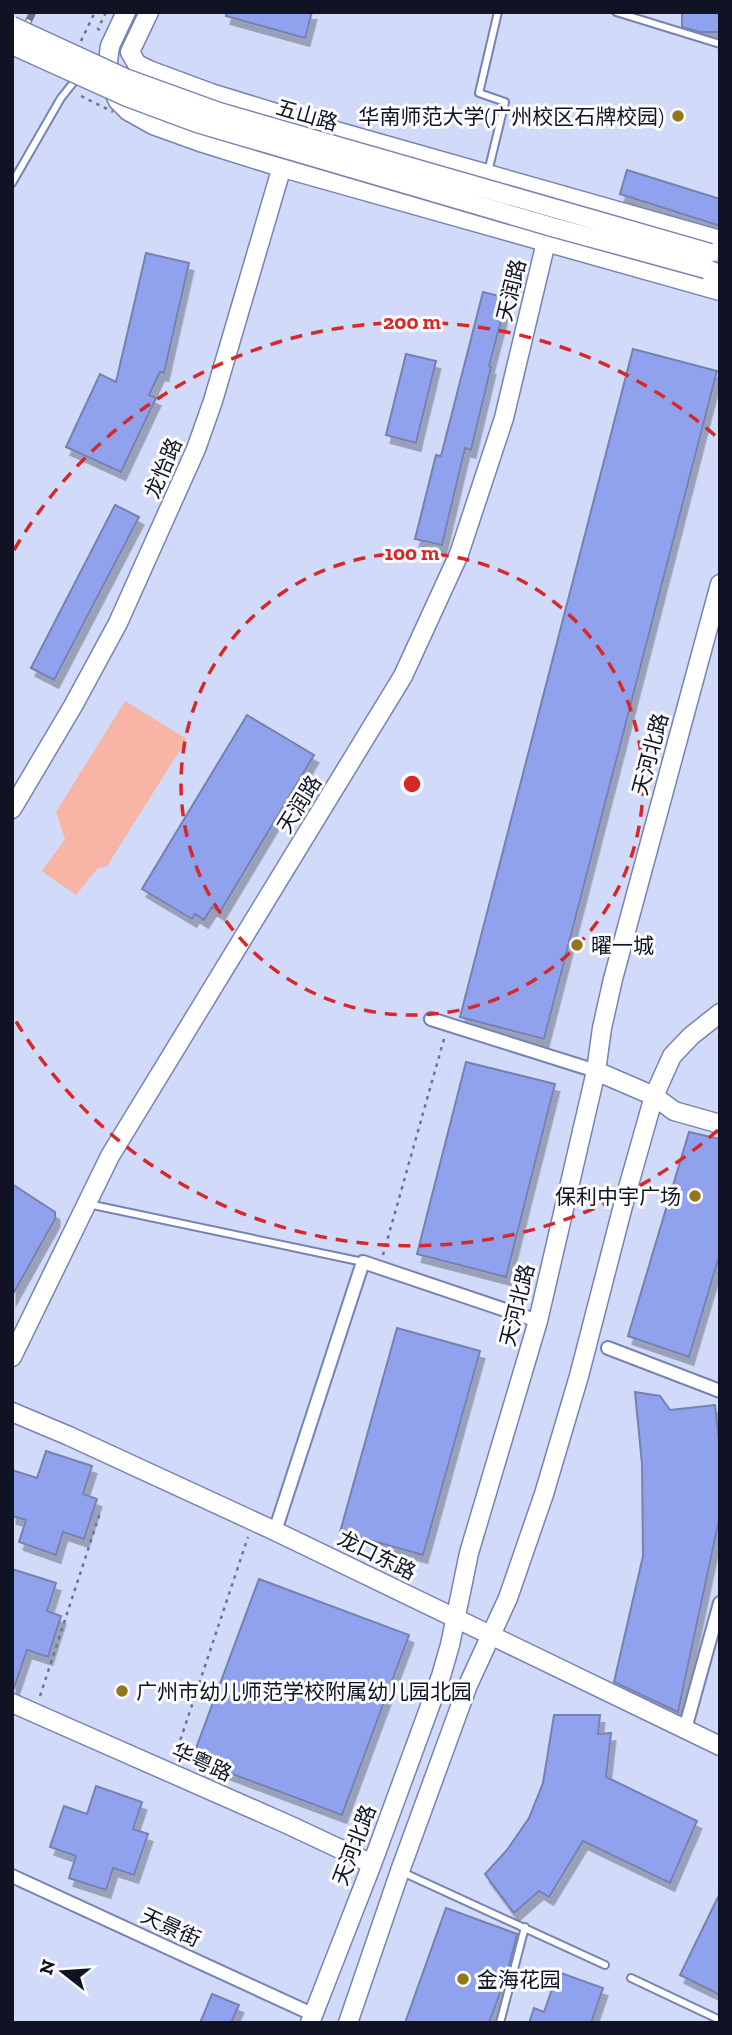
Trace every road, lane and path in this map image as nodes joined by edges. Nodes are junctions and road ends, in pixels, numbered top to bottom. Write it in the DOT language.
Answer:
graph roads {
  1 [pos="95,12"];
  2 [pos="106,12"];
  3 [pos="126,12"];
  4 [pos="149,12"];
  5 [pos="498,12"];
  6 [pos="616,12"];
  7 [pos="12,26"];
  8 [pos="98,29"];
  9 [pos="720,44"];
  10 [pos="12,45"];
  11 [pos="79,45"];
  12 [pos="110,46"];
  13 [pos="296,120"];
  14 [pos="283,168"];
  15 [pos="488,174"];
  16 [pos="12,183"];
  17 [pos="546,242"];
  18 [pos="715,258"];
  19 [pos="720,291"];
  20 [pos="720,584"];
  21 [pos="12,809"];
  22 [pos="720,1013"];
  23 [pos="431,1019"];
  24 [pos="448,1025"];
  25 [pos="596,1071"];
  26 [pos="654,1096"];
  27 [pos="720,1124"];
  28 [pos="87,1203"];
  29 [pos="363,1262"];
  30 [pos="379,1268"];
  31 [pos="538,1321"];
  32 [pos="608,1348"];
  33 [pos="12,1356"];
  34 [pos="720,1391"];
  35 [pos="12,1412"];
  36 [pos="101,1510"];
  37 [pos="253,1520"];
  38 [pos="275,1531"];
  39 [pos="720,1603"];
  40 [pos="455,1618"];
  41 [pos="490,1636"];
  42 [pos="12,1703"];
  43 [pos="34,1713"];
  44 [pos="685,1729"];
  45 [pos="720,1746"];
  46 [pos="169,1772"];
  47 [pos="372,1864"];
  48 [pos="400,1871"];
  49 [pos="12,1876"];
  50 [pos="524,1927"];
  51 [pos="606,1965"];
  52 [pos="631,1978"];
  53 [pos="311,2019"];
  54 [pos="720,2020"];
  55 [pos="348,2023"];
  56 [pos="500,2023"];
  1 -- 11 [label="path"];
  2 -- 8 [label="path"];
  3 -- 12 [label="street"];
  4 -- 13 [label="street"];
  5 -- 15 [label="lane"];
  6 -- 9 [label="lane"];
  7 -- 18 [label="street, 五山路, bridge"];
  10 -- 18 [label="street, 五山路, bridge"];
  12 -- 14 [label="street"];
  12 -- 16 [label="lane"];
  13 -- 14 [label="street, 龙怡路"];
  13 -- 15 [label="street"];
  14 -- 17 [label="street"];
  14 -- 21 [label="street, 龙怡路"];
  15 -- 18 [label="street"];
  17 -- 19 [label="street"];
  17 -- 28 [label="street, 天润路"];
  20 -- 25 [label="street, 天河北路"];
  22 -- 26 [label="street"];
  23 -- 24 [label="street"];
  24 -- 25 [label="street"];
  24 -- 30 [label="path"];
  25 -- 26 [label="street"];
  25 -- 31 [label="street, 天河北路"];
  26 -- 27 [label="street"];
  26 -- 41 [label="street"];
  28 -- 29 [label="lane"];
  28 -- 33 [label="street, 天润路"];
  29 -- 30 [label="street"];
  29 -- 38 [label="street"];
  30 -- 31 [label="street"];
  31 -- 40 [label="street, 天河北路"];
  32 -- 34 [label="street"];
  35 -- 37 [label="street, 龙口东路"];
  36 -- 43 [label="path"];
  37 -- 38 [label="street, 龙口东路"];
  37 -- 46 [label="path"];
  38 -- 40 [label="street, 龙口东路"];
  39 -- 44 [label="street"];
  40 -- 41 [label="street, 龙口东路"];
  40 -- 47 [label="street, 天河北路"];
  41 -- 44 [label="street, 龙口东路"];
  41 -- 48 [label="street"];
  42 -- 43 [label="street, 华粤路"];
  43 -- 46 [label="street, 华粤路"];
  44 -- 45 [label="street, 龙口东路"];
  46 -- 47 [label="street, 华粤路"];
  47 -- 53 [label="street, 天河北路"];
  48 -- 50 [label="lane"];
  48 -- 55 [label="street"];
  49 -- 53 [label="street, 天景街"];
  50 -- 51 [label="lane"];
  50 -- 56 [label="lane"];
  52 -- 54 [label="lane"];
}
